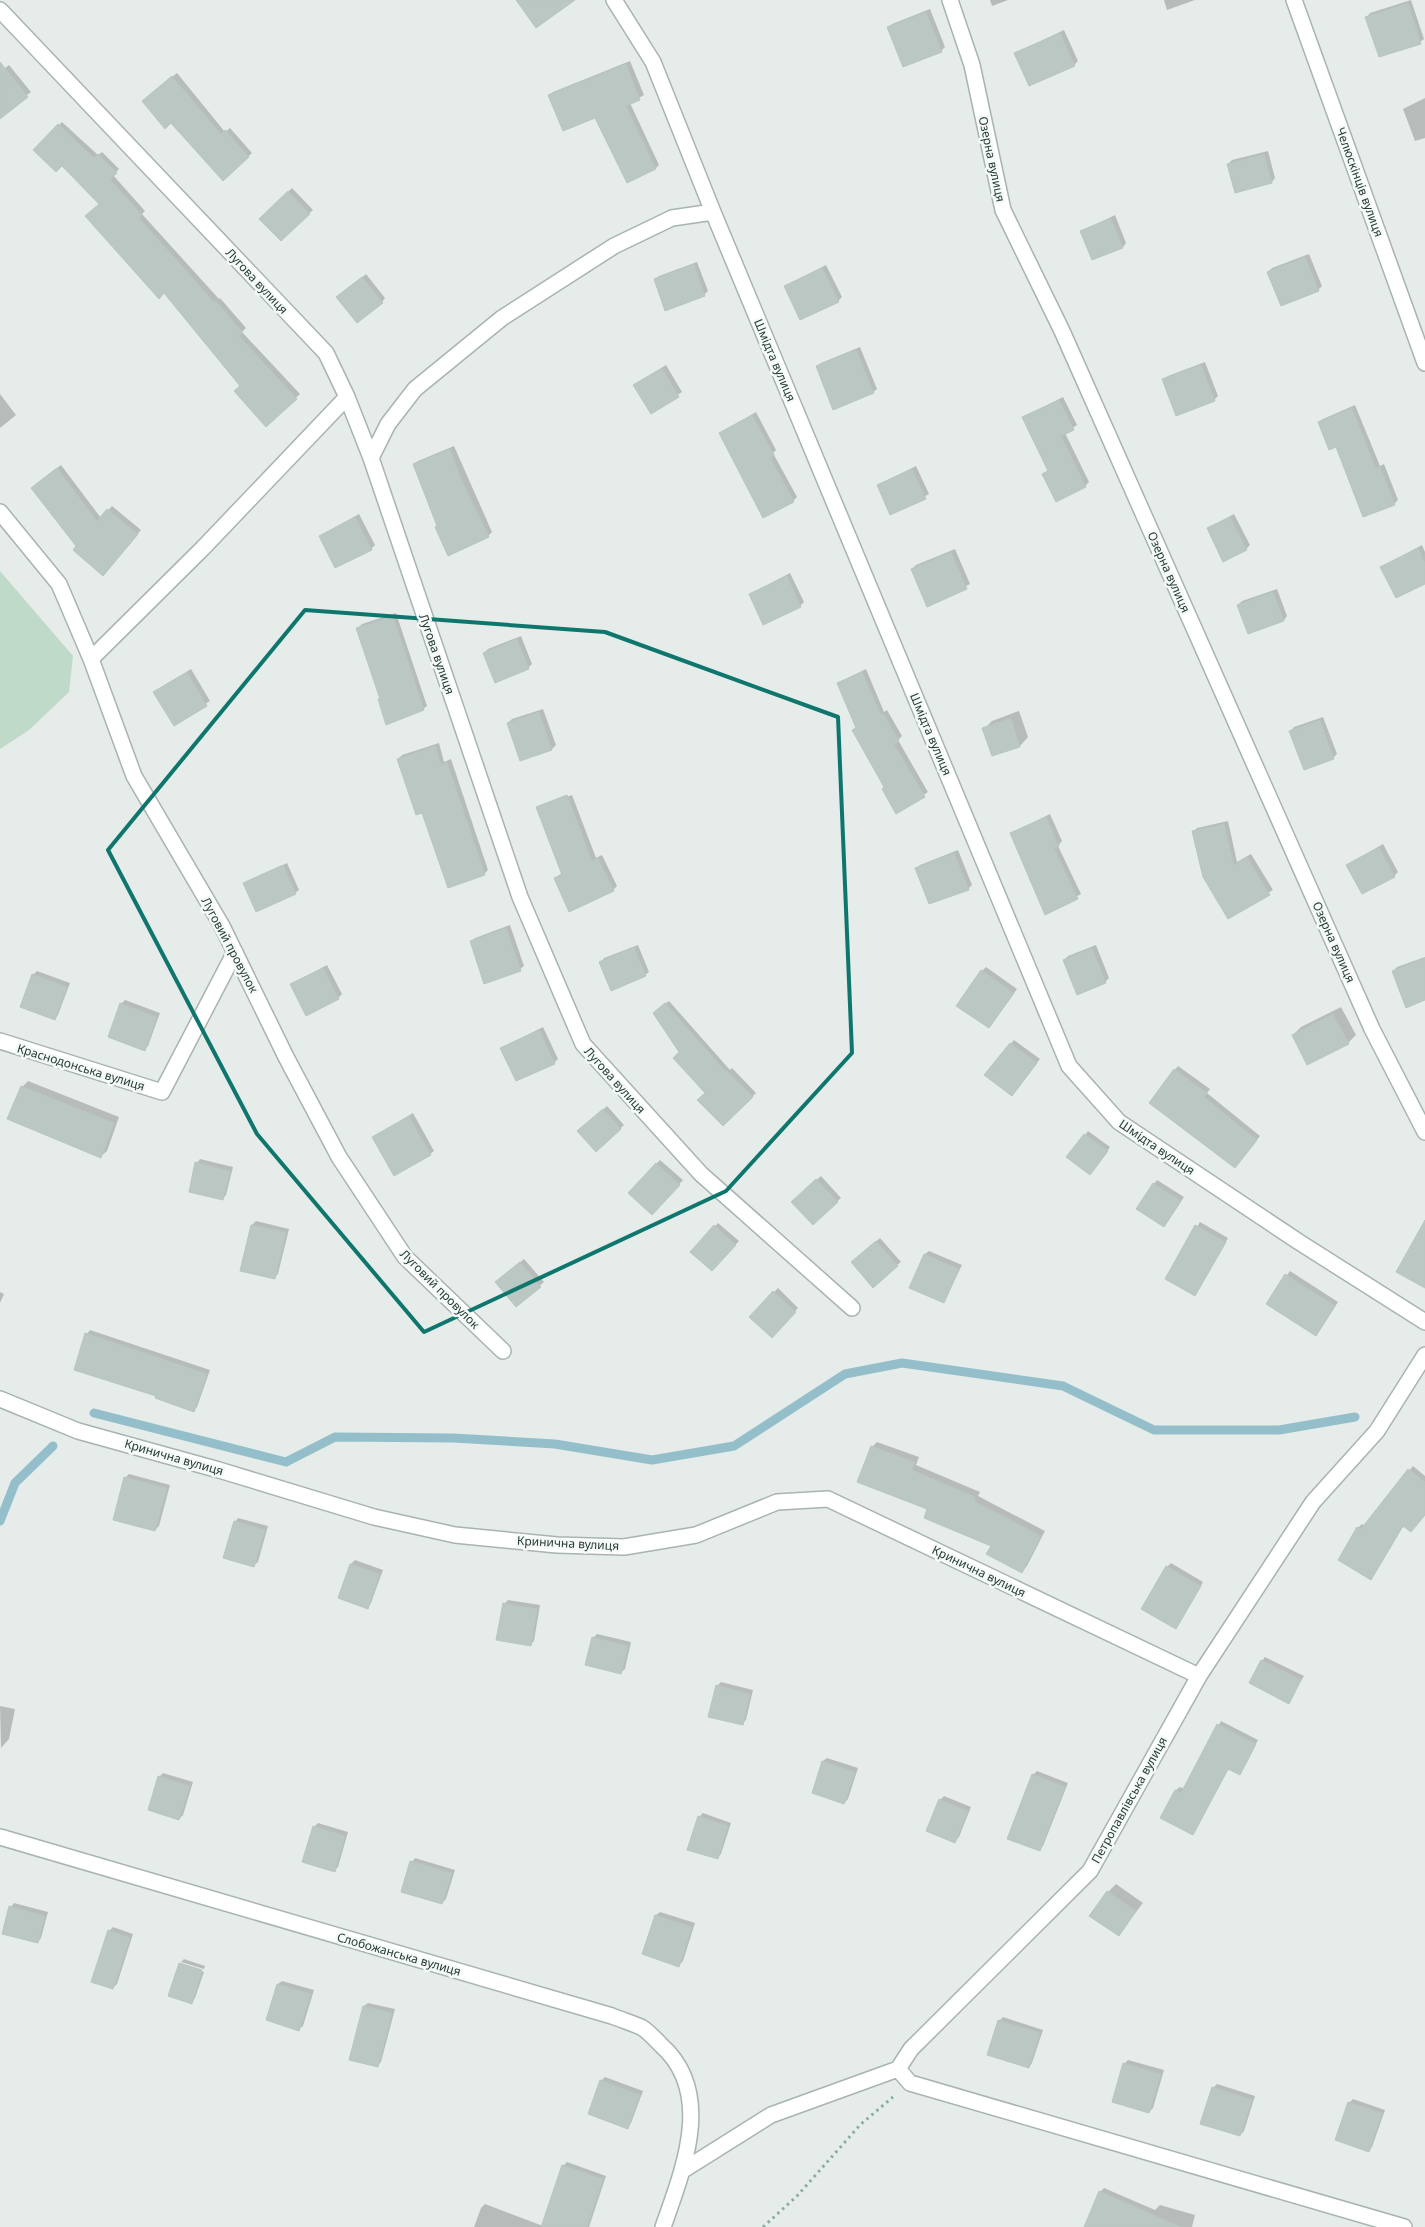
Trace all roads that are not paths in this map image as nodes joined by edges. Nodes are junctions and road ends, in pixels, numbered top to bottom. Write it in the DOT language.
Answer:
graph roads {
  1 [pos="614,0"];
  2 [pos="950,0"];
  3 [pos="1294,0"];
  4 [pos="0,10"];
  5 [pos="713,212"];
  6 [pos="1425,363"];
  7 [pos="347,397"];
  8 [pos="371,458"];
  9 [pos="0,512"];
  10 [pos="90,659"];
  11 [pos="235,952"];
  12 [pos="0,1041"];
  13 [pos="1425,1132"];
  14 [pos="852,1308"];
  15 [pos="1425,1322"];
  16 [pos="503,1351"];
  17 [pos="1425,1355"];
  18 [pos="0,1399"];
  19 [pos="1199,1676"];
  20 [pos="0,1837"];
  21 [pos="898,2069"];
  22 [pos="682,2171"];
  23 [pos="663,2227"];
  24 [pos="1404,2227"];
  1 -- 5 [label="street, Шмідта вулиця"];
  2 -- 13 [label="street, Озерна вулиця"];
  3 -- 6 [label="street, Челюскінців вулиця"];
  4 -- 7 [label="street, Лугова вулиця"];
  5 -- 8 [label="street"];
  5 -- 15 [label="street, Шмідта вулиця"];
  7 -- 8 [label="street, Лугова вулиця"];
  7 -- 10 [label="street"];
  8 -- 14 [label="street, Лугова вулиця"];
  9 -- 10 [label="street, Луговий провулок"];
  10 -- 11 [label="street, Луговий провулок"];
  11 -- 12 [label="street, Краснодонська вулиця"];
  11 -- 16 [label="street, Луговий провулок"];
  17 -- 19 [label="street, Петропавлівська вулиця"];
  18 -- 19 [label="street, Кринична вулиця"];
  19 -- 21 [label="street, Петропавлівська вулиця"];
  20 -- 22 [label="street, Слобожанська вулиця"];
  21 -- 22 [label="street"];
  21 -- 24 [label="street"];
  22 -- 23 [label="street"];
}
